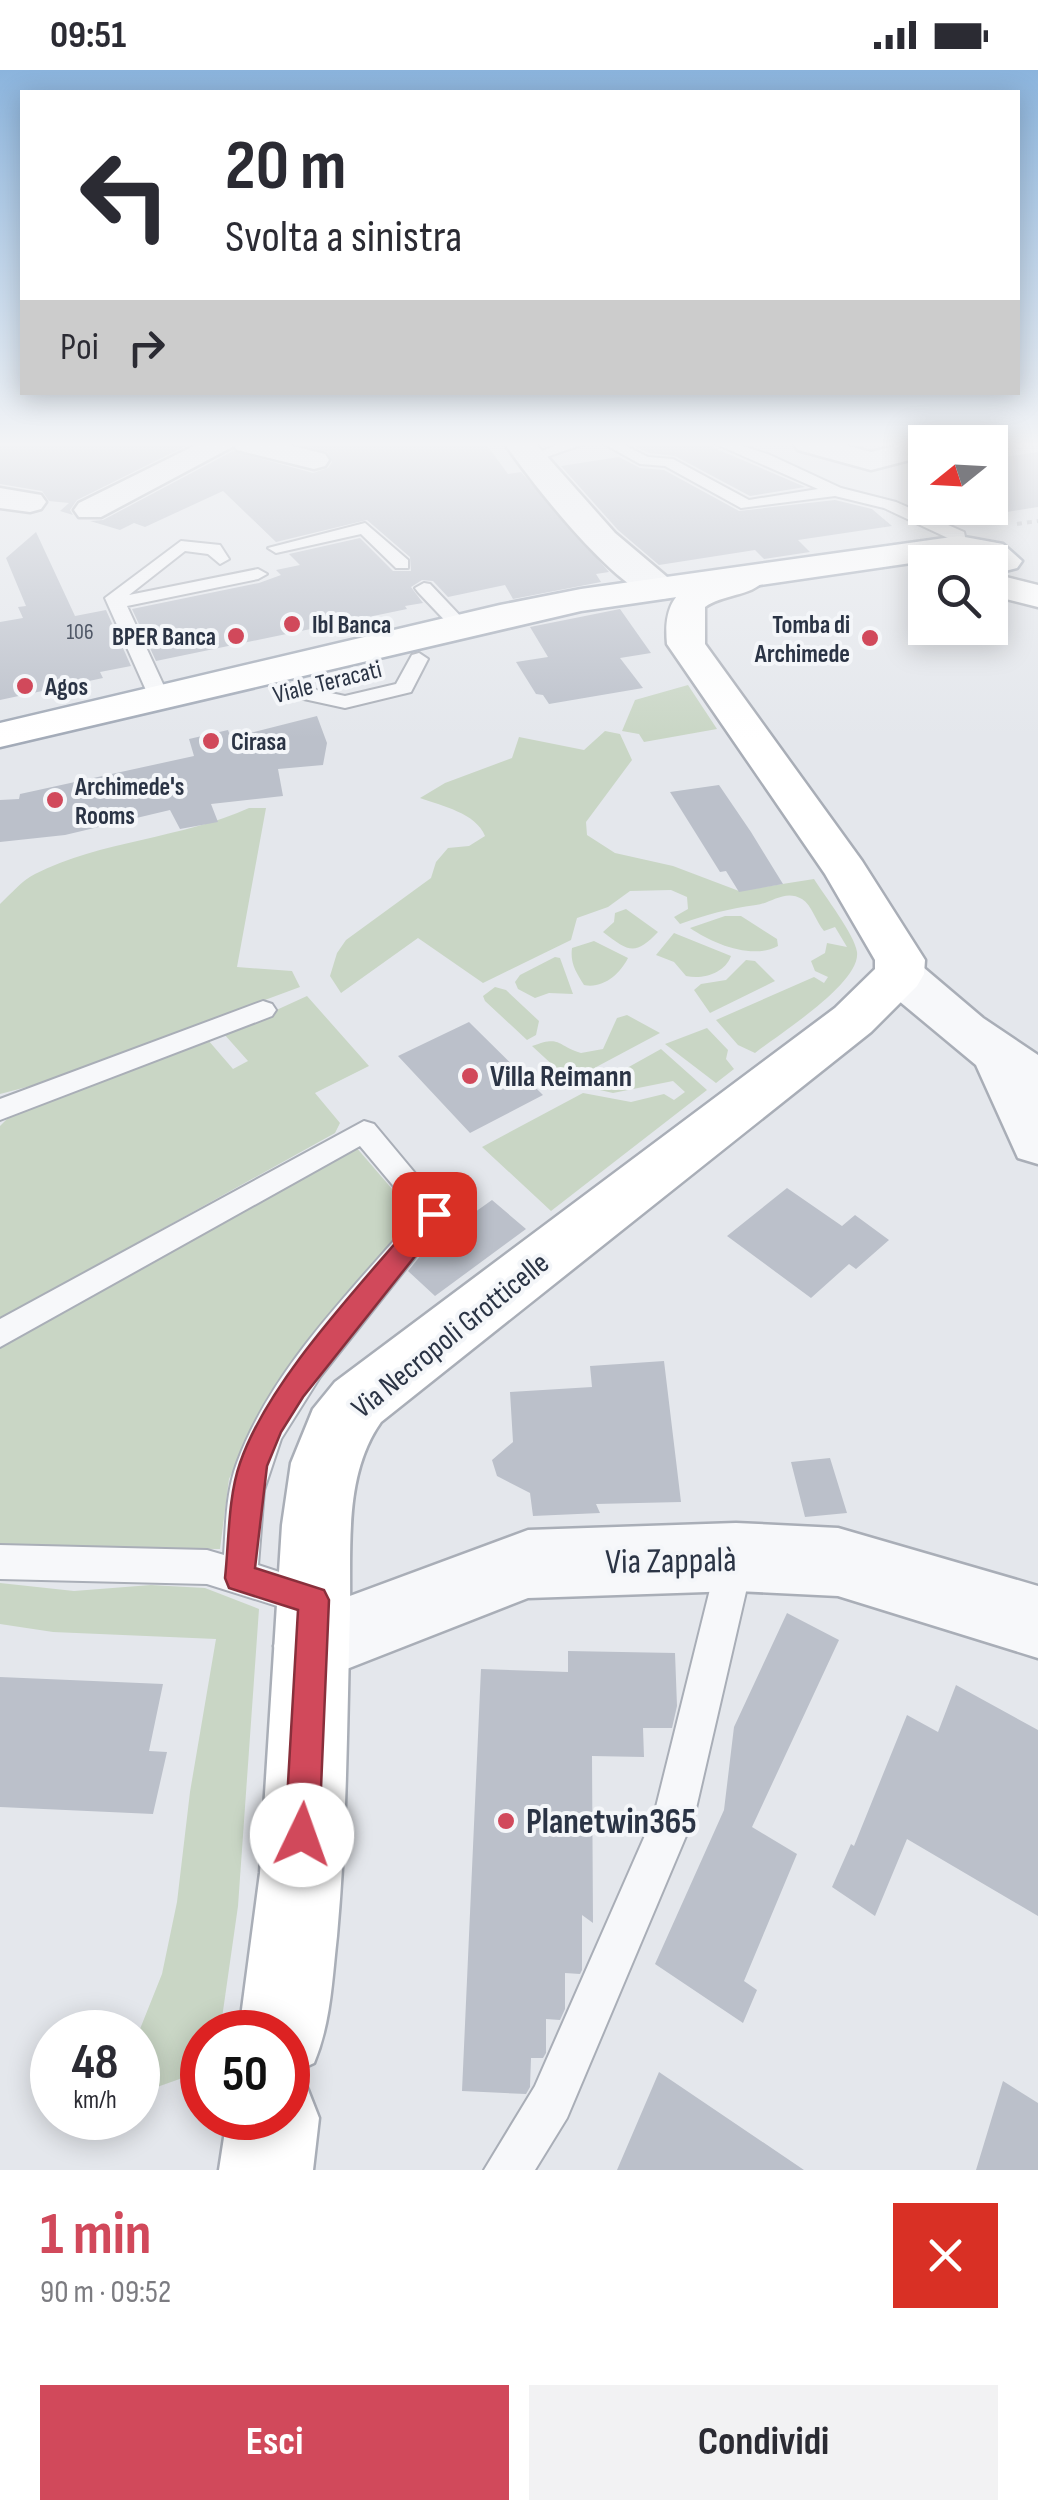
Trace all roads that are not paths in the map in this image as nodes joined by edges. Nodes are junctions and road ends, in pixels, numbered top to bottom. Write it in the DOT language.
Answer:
graph roads {
  1 [pos="303,542"];
  2 [pos="379,542"];
  3 [pos="615,542"];
  4 [pos="276,548"];
  5 [pos="220,559"];
  6 [pos="1009,562"];
  7 [pos="402,564"];
  8 [pos="908,567"];
  9 [pos="258,574"];
  10 [pos="424,588"];
  11 [pos="1038,596"];
  12 [pos="116,603"];
  13 [pos="696,609"];
  14 [pos="460,626"];
  15 [pos="159,697"];
  16 [pos="0,734"];
  17 [pos="0,760"];
  18 [pos="899,974"];
  19 [pos="263,1010"];
  20 [pos="1018,1068"];
  21 [pos="0,1110"];
  22 [pos="1038,1144"];
  23 [pos="0,1334"];
  24 [pos="736,1557"];
  25 [pos="0,1562"];
  26 [pos="240,1578"];
  27 [pos="1038,1622"];
  28 [pos="312,1623"];
  29 [pos="285,2010"];
  30 [pos="271,2140"];
  31 [pos="266,2170"];
  32 [pos="508,2170"];
  1 -- 4 [label="lane"];
  2 -- 7 [label="lane"];
  3 -- 13 [label="street"];
  5 -- 12 [label="lane"];
  6 -- 11 [label="main road"];
  8 -- 13 [label="main road, Viale Teracati"];
  9 -- 12 [label="lane"];
  10 -- 14 [label="lane"];
  12 -- 15 [label="lane"];
  13 -- 14 [label="main road, Viale Teracati"];
  13 -- 17 [label="main road, Viale Teracati"];
  13 -- 18 [label="main road"];
  14 -- 15 [label="main road, Viale Teracati"];
  15 -- 16 [label="main road, Viale Teracati"];
  18 -- 20 [label="street"];
  18 -- 28 [label="main road, Via Necropoli Grotticelle"];
  19 -- 21 [label="lane"];
  20 -- 22 [label="street"];
  23 -- 26 [label="lane"];
  24 -- 27 [label="street, Via Zappalà"];
  24 -- 28 [label="street, Via Zappalà"];
  24 -- 32 [label="lane"];
  25 -- 26 [label="lane"];
  26 -- 28 [label="lane"];
  28 -- 29 [label="main road, Via Necropoli Grotticelle"];
  30 -- 31 [label="main road"];
}
